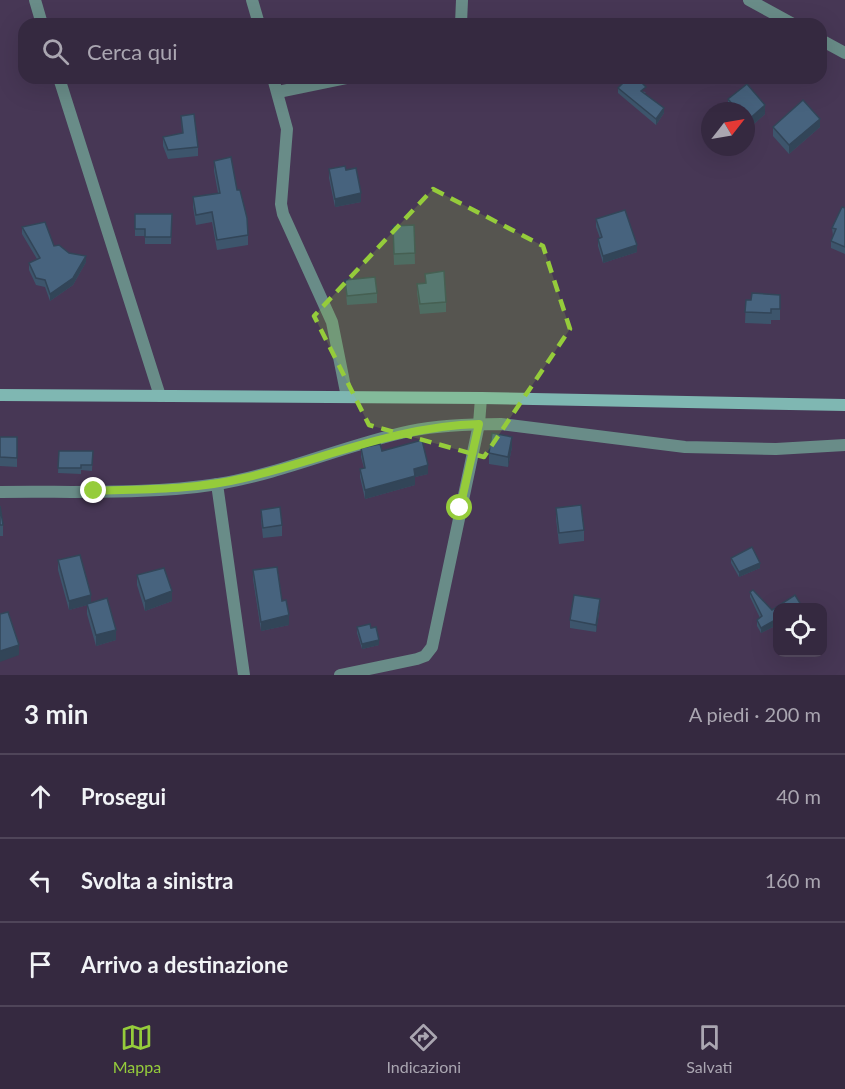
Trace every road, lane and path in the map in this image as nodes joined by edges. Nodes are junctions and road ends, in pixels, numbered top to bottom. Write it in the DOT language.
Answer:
graph roads {
  1 [pos="35,0"];
  2 [pos="252,0"];
  3 [pos="462,0"];
  4 [pos="749,0"];
  5 [pos="40,18"];
  6 [pos="257,18"];
  7 [pos="461,18"];
  8 [pos="782,18"];
  9 [pos="827,43"];
  10 [pos="845,53"];
  11 [pos="61,84"];
  12 [pos="275,84"];
  13 [pos="317,84"];
  14 [pos="278,92"];
  15 [pos="0,395"];
  16 [pos="160,396"];
  17 [pos="348,397"];
  18 [pos="481,398"];
  19 [pos="845,405"];
  20 [pos="479,424"];
  21 [pos="845,445"];
  22 [pos="216,484"];
  23 [pos="0,492"];
  24 [pos="244,675"];
  25 [pos="340,675"];
  1 -- 5 [label="street"];
  2 -- 6 [label="street"];
  3 -- 7 [label="street"];
  4 -- 8 [label="street"];
  9 -- 10 [label="street"];
  11 -- 16 [label="street"];
  12 -- 14 [label="street"];
  13 -- 14 [label="street"];
  14 -- 17 [label="street"];
  15 -- 16 [label="main road"];
  16 -- 17 [label="main road"];
  17 -- 18 [label="main road"];
  18 -- 19 [label="main road"];
  18 -- 20 [label="street"];
  20 -- 21 [label="street"];
  20 -- 22 [label="street"];
  20 -- 25 [label="street"];
  22 -- 23 [label="street"];
  22 -- 24 [label="street"];
}
